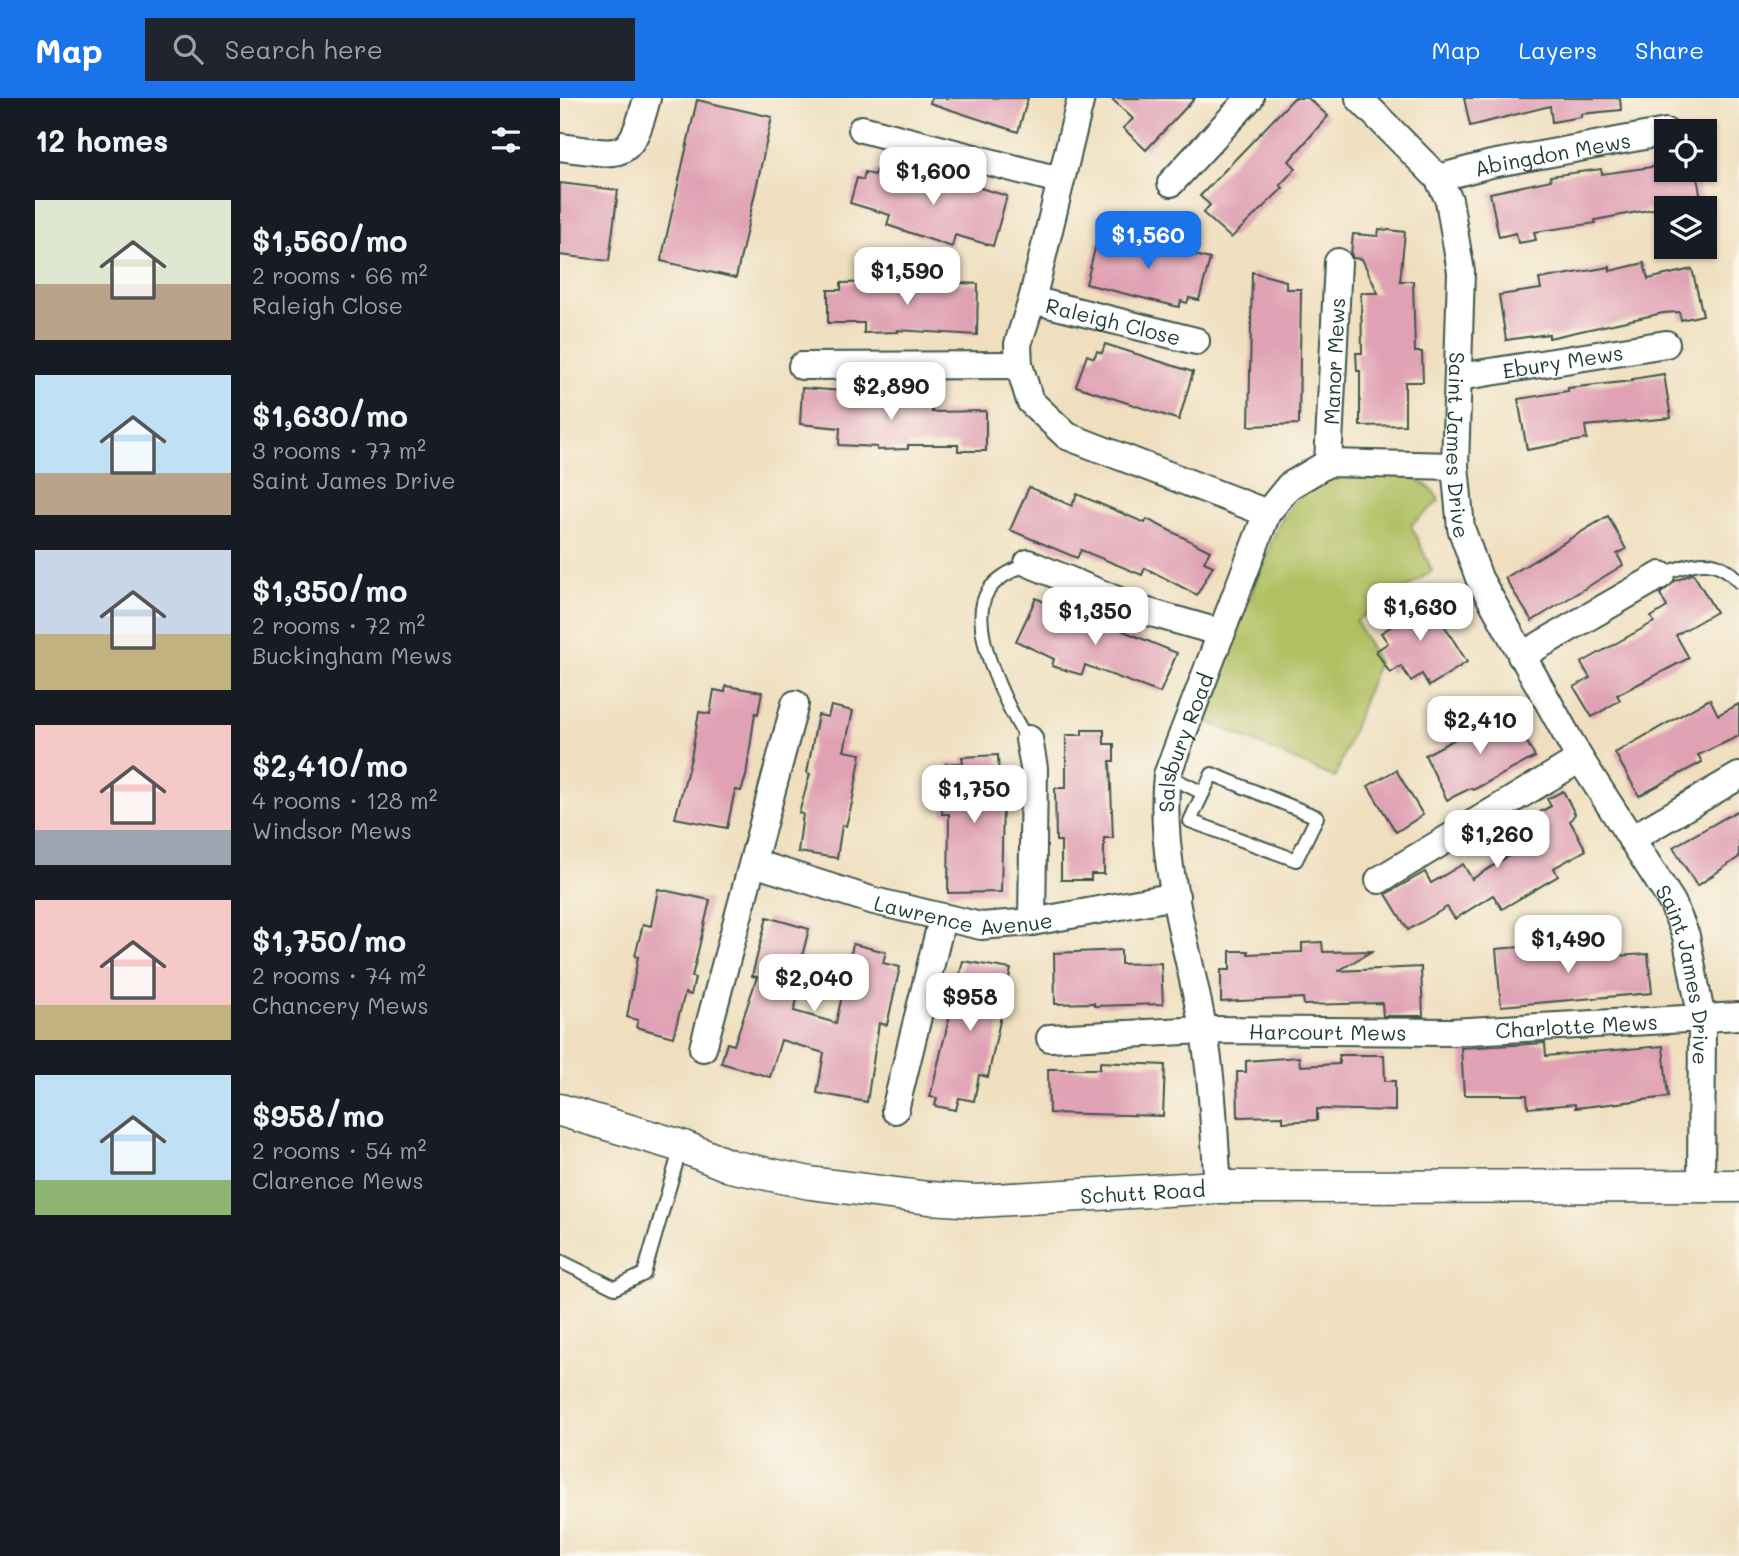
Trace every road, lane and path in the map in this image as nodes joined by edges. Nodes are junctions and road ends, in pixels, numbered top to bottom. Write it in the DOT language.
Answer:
graph roads {
  1 [pos="647,98"];
  2 [pos="1081,98"];
  3 [pos="1250,98"];
  4 [pos="1359,98"];
  5 [pos="862,129"];
  6 [pos="1654,134"];
  7 [pos="560,147"];
  8 [pos="1438,177"];
  9 [pos="1059,180"];
  10 [pos="1171,183"];
  11 [pos="1338,262"];
  12 [pos="1032,300"];
  13 [pos="1196,341"];
  14 [pos="1665,344"];
  15 [pos="1019,365"];
  16 [pos="802,366"];
  17 [pos="1460,377"];
  18 [pos="1328,463"];
  19 [pos="1455,466"];
  20 [pos="1268,513"];
  21 [pos="1028,563"];
  22 [pos="1661,575"];
  23 [pos="1739,582"];
  24 [pos="1222,633"];
  25 [pos="1521,656"];
  26 [pos="794,704"];
  27 [pos="1029,741"];
  28 [pos="1580,759"];
  29 [pos="1167,775"];
  30 [pos="1739,776"];
  31 [pos="1203,793"];
  32 [pos="1632,839"];
  33 [pos="754,863"];
  34 [pos="1379,880"];
  35 [pos="1176,896"];
  36 [pos="943,919"];
  37 [pos="1032,922"];
  38 [pos="1739,1016"];
  39 [pos="1702,1020"];
  40 [pos="1204,1030"];
  41 [pos="1451,1032"];
  42 [pos="1050,1038"];
  43 [pos="703,1048"];
  44 [pos="560,1110"];
  45 [pos="895,1110"];
  46 [pos="681,1146"];
  47 [pos="1739,1186"];
  48 [pos="1218,1187"];
  49 [pos="1701,1187"];
  50 [pos="560,1261"];
  1 -- 7 [label="street"];
  2 -- 9 [label="street"];
  3 -- 10 [label="street"];
  4 -- 8 [label="street, Saint James Drive"];
  5 -- 9 [label="street"];
  6 -- 8 [label="street, Abingdon Mews"];
  8 -- 17 [label="street, Saint James Drive"];
  9 -- 12 [label="street"];
  11 -- 18 [label="street, Manor Mews"];
  12 -- 13 [label="street, Raleigh Close"];
  12 -- 15 [label="street"];
  14 -- 17 [label="street, Ebury Mews"];
  15 -- 16 [label="street"];
  15 -- 20 [label="street"];
  17 -- 19 [label="street, Saint James Drive"];
  18 -- 19 [label="street"];
  18 -- 20 [label="street, Salsbury Road"];
  19 -- 25 [label="street, Saint James Drive"];
  20 -- 24 [label="street, Salsbury Road"];
  21 -- 24 [label="street"];
  21 -- 27 [label="lane"];
  22 -- 23 [label="lane"];
  22 -- 25 [label="street"];
  24 -- 29 [label="street, Salsbury Road"];
  25 -- 28 [label="street, Saint James Drive"];
  26 -- 33 [label="street"];
  27 -- 37 [label="street"];
  28 -- 32 [label="street, Saint James Drive"];
  28 -- 34 [label="street"];
  29 -- 31 [label="lane"];
  29 -- 35 [label="street, Salsbury Road"];
  30 -- 32 [label="street"];
  31 -- 31 [label="lane"];
  32 -- 39 [label="street, Saint James Drive"];
  33 -- 36 [label="street, Lawrence Avenue"];
  33 -- 43 [label="street"];
  35 -- 37 [label="street, Lawrence Avenue"];
  35 -- 40 [label="street, Salsbury Road"];
  36 -- 37 [label="street, Lawrence Avenue"];
  36 -- 45 [label="street"];
  38 -- 39 [label="street, Charlotte Mews"];
  39 -- 41 [label="street, Charlotte Mews"];
  39 -- 49 [label="street, Saint James Drive"];
  40 -- 41 [label="street, Harcourt Mews"];
  40 -- 42 [label="street, Harcourt Mews"];
  40 -- 48 [label="street, Salsbury Road"];
  44 -- 46 [label="street, Schutt Road"];
  46 -- 48 [label="street, Schutt Road"];
  46 -- 50 [label="lane"];
  47 -- 49 [label="street, Schutt Road"];
  48 -- 49 [label="street, Schutt Road"];
}
